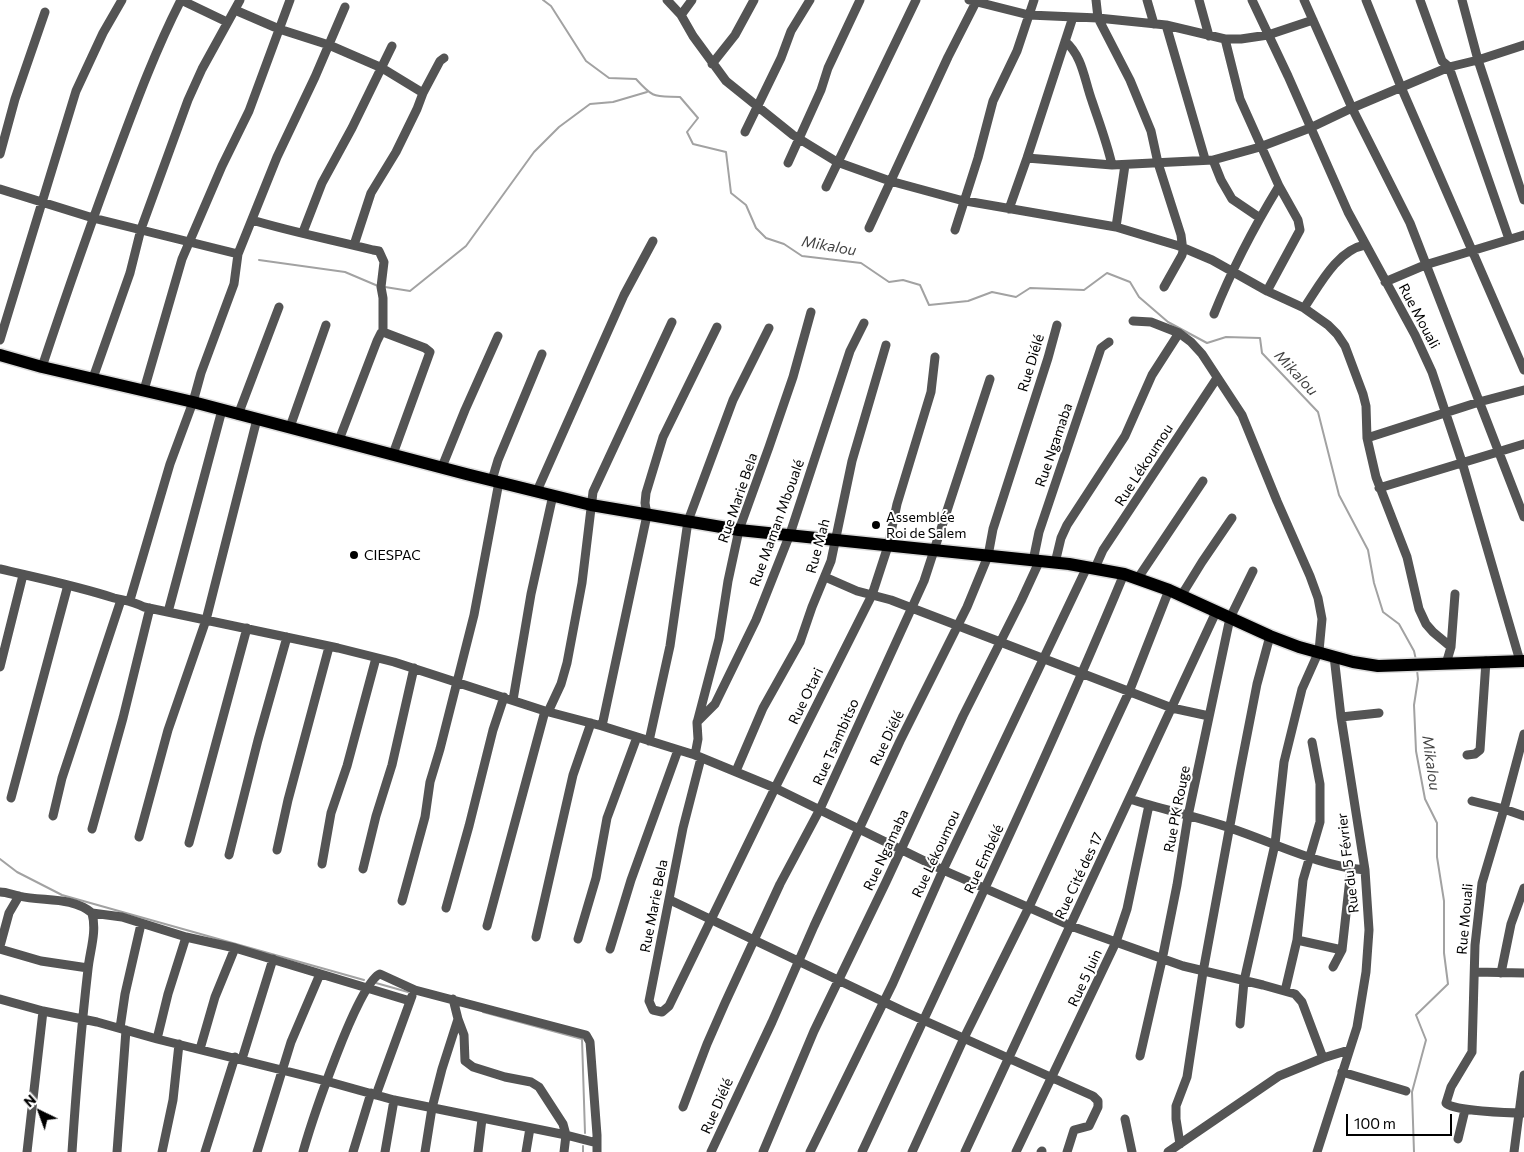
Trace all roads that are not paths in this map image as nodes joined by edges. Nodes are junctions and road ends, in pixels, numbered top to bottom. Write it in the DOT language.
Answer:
graph roads {
  1 [pos="122,0"];
  2 [pos="181,0"];
  3 [pos="240,0"];
  4 [pos="290,0"];
  5 [pos="667,0"];
  6 [pos="692,0"];
  7 [pos="754,0"];
  8 [pos="810,0"];
  9 [pos="860,0"];
  10 [pos="916,0"];
  11 [pos="1034,0"];
  12 [pos="1096,0"];
  13 [pos="1147,0"];
  14 [pos="1199,0"];
  15 [pos="1252,0"];
  16 [pos="1304,0"];
  17 [pos="1366,0"];
  18 [pos="1420,0"];
  19 [pos="1462,0"];
  20 [pos="974,1"];
  21 [pos="345,7"];
  22 [pos="235,10"];
  23 [pos="45,12"];
  24 [pos="680,14"];
  25 [pos="1029,14"];
  26 [pos="1073,17"];
  27 [pos="1098,18"];
  28 [pos="1313,20"];
  29 [pos="227,22"];
  30 [pos="1154,24"];
  31 [pos="1166,25"];
  32 [pos="278,29"];
  33 [pos="1268,35"];
  34 [pos="1208,36"];
  35 [pos="1225,39"];
  36 [pos="1065,41"];
  37 [pos="1524,45"];
  38 [pos="329,46"];
  39 [pos="392,46"];
  40 [pos="444,58"];
  41 [pos="1478,60"];
  42 [pos="712,64"];
  43 [pos="1449,67"];
  44 [pos="382,68"];
  45 [pos="1401,87"];
  46 [pos="423,93"];
  47 [pos="758,107"];
  48 [pos="1352,108"];
  49 [pos="1310,128"];
  50 [pos="745,132"];
  51 [pos="799,139"];
  52 [pos="1260,146"];
  53 [pos="0,154"];
  54 [pos="1027,158"];
  55 [pos="1209,160"];
  56 [pos="837,162"];
  57 [pos="788,163"];
  58 [pos="1158,163"];
  59 [pos="1125,164"];
  60 [pos="1112,165"];
  61 [pos="890,181"];
  62 [pos="826,186"];
  63 [pos="1279,186"];
  64 [pos="0,189"];
  65 [pos="1524,200"];
  66 [pos="964,201"];
  67 [pos="41,202"];
  68 [pos="1009,209"];
  69 [pos="93,218"];
  70 [pos="1260,218"];
  71 [pos="252,220"];
  72 [pos="1116,227"];
  73 [pos="869,228"];
  74 [pos="141,229"];
  75 [pos="955,230"];
  76 [pos="303,232"];
  77 [pos="1524,235"];
  78 [pos="1509,239"];
  79 [pos="189,241"];
  80 [pos="653,241"];
  81 [pos="1366,245"];
  82 [pos="354,246"];
  83 [pos="1182,247"];
  84 [pos="1473,252"];
  85 [pos="238,254"];
  86 [pos="1425,265"];
  87 [pos="1232,271"];
  88 [pos="1385,282"];
  89 [pos="1164,287"];
  90 [pos="1267,291"];
  91 [pos="279,307"];
  92 [pos="1304,308"];
  93 [pos="811,312"];
  94 [pos="1214,314"];
  95 [pos="1132,321"];
  96 [pos="672,322"];
  97 [pos="864,323"];
  98 [pos="326,325"];
  99 [pos="1057,325"];
  100 [pos="717,327"];
  101 [pos="768,328"];
  102 [pos="383,332"];
  103 [pos="1179,334"];
  104 [pos="498,336"];
  105 [pos="0,340"];
  106 [pos="1109,342"];
  107 [pos="886,345"];
  108 [pos="542,354"];
  109 [pos="0,355"];
  110 [pos="935,357"];
  111 [pos="42,367"];
  112 [pos="1524,370"];
  113 [pos="93,378"];
  114 [pos="1217,378"];
  115 [pos="990,379"];
  116 [pos="144,390"];
  117 [pos="1524,390"];
  118 [pos="194,402"];
  119 [pos="1479,402"];
  120 [pos="222,410"];
  121 [pos="1446,414"];
  122 [pos="238,415"];
  123 [pos="256,419"];
  124 [pos="290,427"];
  125 [pos="1367,438"];
  126 [pos="339,440"];
  127 [pos="1524,444"];
  128 [pos="1499,451"];
  129 [pos="393,454"];
  130 [pos="1462,462"];
  131 [pos="442,467"];
  132 [pos="496,481"];
  133 [pos="1203,481"];
  134 [pos="1379,488"];
  135 [pos="537,491"];
  136 [pos="553,495"];
  137 [pos="591,505"];
  138 [pos="647,515"];
  139 [pos="1524,517"];
  140 [pos="1232,518"];
  141 [pos="688,521"];
  142 [pos="739,530"];
  143 [pos="790,534"];
  144 [pos="836,539"];
  145 [pos="888,546"];
  146 [pos="935,550"];
  147 [pos="988,556"];
  148 [pos="1036,561"];
  149 [pos="1054,563"];
  150 [pos="1091,567"];
  151 [pos="0,569"];
  152 [pos="1253,571"];
  153 [pos="1124,574"];
  154 [pos="23,575"];
  155 [pos="825,577"];
  156 [pos="1138,578"];
  157 [pos="68,585"];
  158 [pos="1169,590"];
  159 [pos="872,594"];
  160 [pos="1456,594"];
  161 [pos="1181,596"];
  162 [pos="126,600"];
  163 [pos="150,608"];
  164 [pos="912,608"];
  165 [pos="168,612"];
  166 [pos="1216,612"];
  167 [pos="1230,618"];
  168 [pos="206,620"];
  169 [pos="958,626"];
  170 [pos="247,628"];
  171 [pos="1270,636"];
  172 [pos="287,637"];
  173 [pos="1000,642"];
  174 [pos="329,646"];
  175 [pos="1451,647"];
  176 [pos="1319,651"];
  177 [pos="1334,656"];
  178 [pos="376,658"];
  179 [pos="1044,659"];
  180 [pos="1486,661"];
  181 [pos="1522,661"];
  182 [pos="1446,664"];
  183 [pos="0,667"];
  184 [pos="414,668"];
  185 [pos="1082,674"];
  186 [pos="457,683"];
  187 [pos="1129,692"];
  188 [pos="508,698"];
  189 [pos="1172,708"];
  190 [pos="547,712"];
  191 [pos="1379,714"];
  192 [pos="1209,716"];
  193 [pos="1341,716"];
  194 [pos="591,723"];
  195 [pos="696,723"];
  196 [pos="602,726"];
  197 [pos="1524,734"];
  198 [pos="636,737"];
  199 [pos="649,741"];
  200 [pos="1312,742"];
  201 [pos="678,750"];
  202 [pos="1467,755"];
  203 [pos="698,757"];
  204 [pos="736,771"];
  205 [pos="775,788"];
  206 [pos="11,798"];
  207 [pos="1130,799"];
  208 [pos="1472,801"];
  209 [pos="1149,805"];
  210 [pos="820,809"];
  211 [pos="1504,809"];
  212 [pos="52,816"];
  213 [pos="1188,816"];
  214 [pos="1524,816"];
  215 [pos="1230,828"];
  216 [pos="92,829"];
  217 [pos="859,829"];
  218 [pos="139,837"];
  219 [pos="189,843"];
  220 [pos="1275,844"];
  221 [pos="277,850"];
  222 [pos="901,850"];
  223 [pos="229,855"];
  224 [pos="1310,857"];
  225 [pos="322,864"];
  226 [pos="363,869"];
  227 [pos="1350,869"];
  228 [pos="943,870"];
  229 [pos="1365,870"];
  230 [pos="1524,888"];
  231 [pos="985,889"];
  232 [pos="0,892"];
  233 [pos="19,896"];
  234 [pos="670,900"];
  235 [pos="402,901"];
  236 [pos="1029,907"];
  237 [pos="446,908"];
  238 [pos="92,913"];
  239 [pos="712,920"];
  240 [pos="141,924"];
  241 [pos="487,926"];
  242 [pos="1071,926"];
  243 [pos="186,937"];
  244 [pos="536,938"];
  245 [pos="578,939"];
  246 [pos="1297,940"];
  247 [pos="754,941"];
  248 [pos="1116,942"];
  249 [pos="0,947"];
  250 [pos="235,948"];
  251 [pos="610,949"];
  252 [pos="1342,950"];
  253 [pos="272,959"];
  254 [pos="799,960"];
  255 [pos="1162,960"];
  256 [pos="1333,967"];
  257 [pos="88,968"];
  258 [pos="1203,972"];
  259 [pos="1475,972"];
  260 [pos="1501,973"];
  261 [pos="1524,973"];
  262 [pos="320,974"];
  263 [pos="839,980"];
  264 [pos="1244,981"];
  265 [pos="367,987"];
  266 [pos="415,990"];
  267 [pos="1285,991"];
  268 [pos="0,999"];
  269 [pos="453,999"];
  270 [pos="410,1000"];
  271 [pos="649,1001"];
  272 [pos="884,1002"];
  273 [pos="43,1011"];
  274 [pos="83,1020"];
  275 [pos="458,1020"];
  276 [pos="924,1020"];
  277 [pos="1240,1024"];
  278 [pos="123,1029"];
  279 [pos="964,1038"];
  280 [pos="157,1039"];
  281 [pos="179,1044"];
  282 [pos="200,1049"];
  283 [pos="1349,1050"];
  284 [pos="1140,1056"];
  285 [pos="238,1058"];
  286 [pos="1323,1058"];
  287 [pos="1009,1059"];
  288 [pos="282,1070"];
  289 [pos="1342,1072"];
  290 [pos="1524,1075"];
  291 [pos="1053,1078"];
  292 [pos="326,1081"];
  293 [pos="1406,1091"];
  294 [pos="374,1094"];
  295 [pos="394,1100"];
  296 [pos="684,1107"];
  297 [pos="432,1108"];
  298 [pos="1465,1110"];
  299 [pos="1522,1113"];
  300 [pos="482,1119"];
  301 [pos="1125,1119"];
  302 [pos="530,1128"];
  303 [pos="566,1135"];
  304 [pos="1458,1139"];
  305 [pos="1180,1144"];
  306 [pos="597,1147"];
  307 [pos="26,1152"];
  308 [pos="72,1152"];
  309 [pos="117,1152"];
  310 [pos="162,1152"];
  311 [pos="205,1152"];
  312 [pos="257,1152"];
  313 [pos="303,1152"];
  314 [pos="352,1152"];
  315 [pos="385,1152"];
  316 [pos="424,1152"];
  317 [pos="478,1152"];
  318 [pos="526,1152"];
  319 [pos="564,1152"];
  320 [pos="711,1152"];
  321 [pos="763,1152"];
  322 [pos="810,1152"];
  323 [pos="862,1152"];
  324 [pos="912,1152"];
  325 [pos="965,1152"];
  326 [pos="1016,1152"];
  327 [pos="1067,1152"];
  328 [pos="1132,1152"];
  329 [pos="1168,1152"];
  330 [pos="1317,1152"];
  331 [pos="1514,1152"];
  1 -- 67 [label="street"];
  2 -- 29 [label="street"];
  2 -- 69 [label="street"];
  3 -- 22 [label="street"];
  4 -- 32 [label="street"];
  5 -- 24 [label="street"];
  6 -- 24 [label="street"];
  7 -- 42 [label="street"];
  8 -- 47 [label="street"];
  9 -- 51 [label="street"];
  10 -- 56 [label="street"];
  11 -- 25 [label="street"];
  12 -- 27 [label="street"];
  13 -- 30 [label="street"];
  14 -- 34 [label="street"];
  15 -- 33 [label="street, Rue Mouali"];
  16 -- 28 [label="street"];
  17 -- 45 [label="street"];
  18 -- 43 [label="street"];
  19 -- 41 [label="street"];
  20 -- 25 [label="street"];
  20 -- 61 [label="street"];
  21 -- 38 [label="street"];
  22 -- 29 [label="street"];
  22 -- 32 [label="street"];
  23 -- 53 [label="street"];
  24 -- 42 [label="street"];
  25 -- 26 [label="street"];
  25 -- 66 [label="street"];
  26 -- 27 [label="street"];
  26 -- 36 [label="street"];
  27 -- 30 [label="street"];
  27 -- 58 [label="street"];
  28 -- 33 [label="street"];
  28 -- 48 [label="street"];
  29 -- 74 [label="street"];
  30 -- 31 [label="street"];
  31 -- 34 [label="street"];
  31 -- 55 [label="street"];
  32 -- 38 [label="street"];
  32 -- 79 [label="street"];
  33 -- 35 [label="street"];
  33 -- 49 [label="street, Rue Mouali"];
  34 -- 35 [label="street"];
  35 -- 52 [label="street"];
  36 -- 54 [label="street"];
  36 -- 60 [label="street"];
  37 -- 41 [label="street"];
  38 -- 44 [label="street"];
  38 -- 71 [label="street"];
  39 -- 44 [label="street"];
  40 -- 46 [label="street"];
  41 -- 43 [label="street"];
  41 -- 65 [label="street"];
  42 -- 47 [label="street"];
  43 -- 45 [label="street"];
  43 -- 78 [label="street"];
  44 -- 46 [label="street"];
  44 -- 76 [label="street"];
  45 -- 48 [label="street"];
  45 -- 84 [label="street"];
  46 -- 82 [label="street"];
  47 -- 50 [label="street"];
  47 -- 51 [label="street"];
  48 -- 49 [label="street"];
  48 -- 86 [label="street"];
  49 -- 52 [label="street"];
  49 -- 81 [label="street, Rue Mouali"];
  51 -- 56 [label="street"];
  51 -- 57 [label="street"];
  52 -- 55 [label="street"];
  52 -- 63 [label="street"];
  54 -- 60 [label="street"];
  54 -- 68 [label="street"];
  55 -- 58 [label="street"];
  55 -- 70 [label="street"];
  56 -- 61 [label="street"];
  56 -- 62 [label="street"];
  58 -- 59 [label="street"];
  58 -- 83 [label="street"];
  59 -- 60 [label="street"];
  59 -- 72 [label="street"];
  61 -- 66 [label="street"];
  61 -- 73 [label="street"];
  63 -- 70 [label="street"];
  63 -- 90 [label="street"];
  64 -- 67 [label="street"];
  66 -- 68 [label="street"];
  66 -- 75 [label="street"];
  67 -- 69 [label="street"];
  67 -- 105 [label="street"];
  68 -- 72 [label="street"];
  69 -- 74 [label="street"];
  69 -- 111 [label="street"];
  70 -- 87 [label="street"];
  71 -- 76 [label="street"];
  71 -- 85 [label="street"];
  72 -- 83 [label="street"];
  74 -- 79 [label="street"];
  74 -- 113 [label="street"];
  76 -- 82 [label="street"];
  77 -- 78 [label="street"];
  78 -- 84 [label="street"];
  79 -- 85 [label="street"];
  79 -- 116 [label="street"];
  80 -- 135 [label="street"];
  81 -- 88 [label="street, Rue Mouali"];
  81 -- 92 [label="street"];
  82 -- 102 [label="street"];
  83 -- 87 [label="street"];
  83 -- 89 [label="street"];
  84 -- 86 [label="street"];
  84 -- 112 [label="street"];
  85 -- 118 [label="street"];
  86 -- 88 [label="street"];
  86 -- 119 [label="street"];
  87 -- 90 [label="street"];
  87 -- 94 [label="street"];
  88 -- 121 [label="street, Rue Mouali"];
  90 -- 92 [label="street"];
  91 -- 122 [label="street"];
  92 -- 125 [label="street"];
  93 -- 142 [label="street, Rue Marie Bela"];
  95 -- 103 [label="street"];
  96 -- 137 [label="street"];
  97 -- 143 [label="street, Rue Maman Mboualé"];
  98 -- 124 [label="street"];
  99 -- 147 [label="street, Rue Diélé"];
  100 -- 138 [label="street"];
  101 -- 141 [label="street"];
  102 -- 126 [label="street"];
  102 -- 129 [label="street"];
  103 -- 114 [label="street"];
  103 -- 149 [label="street"];
  104 -- 131 [label="street"];
  106 -- 148 [label="street, Rue Ngamaba"];
  107 -- 144 [label="street, Rue Mah"];
  108 -- 132 [label="street"];
  109 -- 111 [label="highway"];
  110 -- 145 [label="street, Rue Otari"];
  111 -- 113 [label="highway"];
  113 -- 116 [label="highway"];
  114 -- 150 [label="street, Rue Lékoumou"];
  114 -- 176 [label="street"];
  115 -- 146 [label="street, Rue Tsambitso"];
  116 -- 118 [label="highway"];
  117 -- 119 [label="street"];
  118 -- 120 [label="highway"];
  118 -- 162 [label="street"];
  119 -- 121 [label="street"];
  119 -- 128 [label="street"];
  120 -- 122 [label="highway"];
  120 -- 165 [label="street"];
  121 -- 125 [label="street"];
  121 -- 130 [label="street, Rue Mouali"];
  122 -- 123 [label="highway"];
  123 -- 124 [label="highway"];
  123 -- 168 [label="street"];
  124 -- 126 [label="highway"];
  125 -- 134 [label="street"];
  126 -- 129 [label="highway"];
  127 -- 128 [label="street"];
  128 -- 130 [label="street"];
  128 -- 139 [label="street"];
  129 -- 131 [label="highway"];
  130 -- 134 [label="street"];
  130 -- 181 [label="street, Rue Mouali"];
  131 -- 132 [label="highway"];
  132 -- 135 [label="highway"];
  132 -- 186 [label="street"];
  133 -- 156 [label="street"];
  134 -- 175 [label="street"];
  135 -- 136 [label="highway"];
  136 -- 137 [label="highway"];
  136 -- 188 [label="street"];
  137 -- 138 [label="highway"];
  137 -- 190 [label="street"];
  138 -- 141 [label="highway"];
  138 -- 196 [label="street"];
  140 -- 161 [label="street"];
  141 -- 142 [label="highway"];
  141 -- 199 [label="street"];
  142 -- 143 [label="highway"];
  142 -- 195 [label="street, Rue Marie Bela"];
  143 -- 144 [label="highway"];
  143 -- 195 [label="street, Rue Maman Mboualé"];
  144 -- 145 [label="highway"];
  144 -- 155 [label="street, Rue Mah"];
  145 -- 146 [label="highway"];
  145 -- 159 [label="street, Rue Otari"];
  146 -- 147 [label="highway"];
  146 -- 164 [label="street, Rue Tsambitso"];
  147 -- 148 [label="highway"];
  147 -- 169 [label="street, Rue Diélé"];
  148 -- 149 [label="highway"];
  148 -- 173 [label="street, Rue Ngamaba"];
  149 -- 150 [label="highway"];
  150 -- 153 [label="highway"];
  150 -- 179 [label="street, Rue Lékoumou"];
  151 -- 154 [label="street"];
  152 -- 167 [label="street, Rue PK Rouge"];
  153 -- 156 [label="highway"];
  153 -- 185 [label="street, Rue Embélé"];
  154 -- 157 [label="street"];
  154 -- 183 [label="street"];
  155 -- 159 [label="street"];
  155 -- 204 [label="street, Rue Mah"];
  156 -- 158 [label="highway"];
  157 -- 162 [label="street"];
  157 -- 206 [label="street"];
  158 -- 161 [label="highway"];
  158 -- 187 [label="street"];
  159 -- 164 [label="street"];
  159 -- 205 [label="street, Rue Otari"];
  160 -- 175 [label="street"];
  161 -- 166 [label="highway"];
  162 -- 163 [label="street"];
  162 -- 212 [label="street"];
  163 -- 165 [label="street"];
  163 -- 216 [label="street"];
  164 -- 169 [label="street"];
  164 -- 210 [label="street, Rue Tsambitso"];
  165 -- 168 [label="street"];
  166 -- 167 [label="highway"];
  166 -- 189 [label="street, Rue Cité des 17"];
  167 -- 171 [label="highway"];
  167 -- 192 [label="street, Rue PK Rouge"];
  168 -- 170 [label="street"];
  168 -- 218 [label="street"];
  169 -- 173 [label="street"];
  169 -- 217 [label="street, Rue Diélé"];
  170 -- 172 [label="street"];
  170 -- 219 [label="street"];
  171 -- 176 [label="highway"];
  171 -- 215 [label="street"];
  172 -- 174 [label="street"];
  172 -- 223 [label="street"];
  173 -- 179 [label="street"];
  173 -- 222 [label="street, Rue Ngamaba"];
  174 -- 178 [label="street"];
  174 -- 221 [label="street"];
  175 -- 182 [label="street"];
  176 -- 177 [label="highway"];
  176 -- 220 [label="street"];
  177 -- 182 [label="highway"];
  177 -- 193 [label="street, Rue du 5 Février"];
  178 -- 184 [label="street"];
  178 -- 225 [label="street"];
  179 -- 185 [label="street"];
  179 -- 228 [label="street, Rue Lékoumou"];
  180 -- 181 [label="highway"];
  180 -- 182 [label="highway"];
  180 -- 202 [label="street"];
  184 -- 186 [label="street"];
  184 -- 226 [label="street"];
  185 -- 187 [label="street"];
  185 -- 231 [label="street, Rue Embélé"];
  186 -- 188 [label="street"];
  186 -- 235 [label="street"];
  187 -- 189 [label="street"];
  187 -- 236 [label="street"];
  188 -- 190 [label="street"];
  188 -- 237 [label="street"];
  189 -- 192 [label="street"];
  189 -- 207 [label="street, Rue Cité des 17"];
  190 -- 194 [label="street"];
  190 -- 241 [label="street"];
  191 -- 193 [label="street"];
  192 -- 213 [label="street, Rue PK Rouge"];
  193 -- 229 [label="street, Rue du 5 Février"];
  194 -- 196 [label="street"];
  194 -- 244 [label="street"];
  195 -- 203 [label="street, Rue Marie Bela"];
  196 -- 198 [label="street"];
  197 -- 211 [label="street, Rue Mouali"];
  198 -- 199 [label="street"];
  198 -- 245 [label="street"];
  199 -- 201 [label="street"];
  200 -- 224 [label="street"];
  201 -- 203 [label="street"];
  201 -- 251 [label="street"];
  203 -- 204 [label="street"];
  203 -- 234 [label="street, Rue Marie Bela"];
  204 -- 205 [label="street"];
  205 -- 210 [label="street"];
  205 -- 239 [label="street, Rue Otari"];
  207 -- 209 [label="street"];
  207 -- 242 [label="street, Rue Cité des 17"];
  208 -- 211 [label="street"];
  209 -- 213 [label="street"];
  209 -- 248 [label="street, Rue 5 Juin"];
  210 -- 217 [label="street"];
  210 -- 247 [label="street, Rue Tsambitso"];
  211 -- 214 [label="street"];
  211 -- 259 [label="street, Rue Mouali"];
  213 -- 215 [label="street"];
  213 -- 255 [label="street, Rue PK Rouge"];
  215 -- 220 [label="street"];
  215 -- 258 [label="street"];
  217 -- 222 [label="street"];
  217 -- 254 [label="street, Rue Diélé"];
  220 -- 224 [label="street"];
  220 -- 264 [label="street"];
  222 -- 228 [label="street"];
  222 -- 263 [label="street, Rue Ngamaba"];
  224 -- 227 [label="street"];
  224 -- 246 [label="street"];
  227 -- 229 [label="street"];
  227 -- 252 [label="street"];
  228 -- 231 [label="street"];
  228 -- 272 [label="street, Rue Lékoumou"];
  229 -- 283 [label="street, Rue du 5 Février"];
  230 -- 260 [label="street"];
  231 -- 236 [label="street"];
  231 -- 276 [label="street, Rue Embélé"];
  232 -- 233 [label="street"];
  233 -- 238 [label="street"];
  233 -- 249 [label="street"];
  234 -- 239 [label="street"];
  234 -- 271 [label="street, Rue Marie Bela"];
  236 -- 242 [label="street"];
  236 -- 279 [label="street"];
  238 -- 240 [label="street"];
  238 -- 257 [label="street"];
  239 -- 247 [label="street"];
  239 -- 271 [label="street, Rue Otari"];
  240 -- 243 [label="street"];
  240 -- 278 [label="street"];
  242 -- 248 [label="street"];
  242 -- 287 [label="street, Rue Cité des 17"];
  243 -- 250 [label="street"];
  243 -- 280 [label="street"];
  246 -- 252 [label="street"];
  246 -- 267 [label="street"];
  247 -- 254 [label="street"];
  247 -- 296 [label="street, Rue Tsambitso"];
  248 -- 255 [label="street"];
  248 -- 291 [label="street, Rue 5 Juin"];
  249 -- 257 [label="street"];
  250 -- 253 [label="street"];
  250 -- 282 [label="street"];
  252 -- 256 [label="street"];
  253 -- 262 [label="street"];
  253 -- 285 [label="street"];
  254 -- 263 [label="street"];
  254 -- 320 [label="street, Rue Diélé"];
  255 -- 258 [label="street"];
  255 -- 284 [label="street, Rue PK Rouge"];
  257 -- 274 [label="street"];
  258 -- 264 [label="street"];
  258 -- 305 [label="street"];
  259 -- 260 [label="street"];
  259 -- 298 [label="street, Rue Mouali"];
  260 -- 261 [label="street"];
  262 -- 265 [label="street"];
  262 -- 288 [label="street"];
  263 -- 272 [label="street"];
  263 -- 321 [label="street, Rue Ngamaba"];
  264 -- 267 [label="street"];
  264 -- 277 [label="street"];
  265 -- 266 [label="street"];
  265 -- 270 [label="street"];
  265 -- 292 [label="street"];
  266 -- 269 [label="street"];
  266 -- 270 [label="street"];
  267 -- 286 [label="street"];
  268 -- 273 [label="street"];
  269 -- 275 [label="street"];
  269 -- 306 [label="street"];
  270 -- 294 [label="street"];
  272 -- 276 [label="street"];
  272 -- 322 [label="street, Rue Lékoumou"];
  273 -- 274 [label="street"];
  273 -- 307 [label="street"];
  274 -- 278 [label="street"];
  274 -- 308 [label="street"];
  275 -- 297 [label="street"];
  275 -- 303 [label="street"];
  276 -- 279 [label="street"];
  276 -- 323 [label="street, Rue Embélé"];
  278 -- 280 [label="street"];
  278 -- 309 [label="street"];
  279 -- 287 [label="street"];
  279 -- 324 [label="street"];
  280 -- 281 [label="street"];
  281 -- 282 [label="street"];
  281 -- 310 [label="street"];
  282 -- 285 [label="street"];
  283 -- 286 [label="street"];
  283 -- 289 [label="street, Rue du 5 Février"];
  285 -- 288 [label="street"];
  285 -- 311 [label="street"];
  286 -- 305 [label="street"];
  287 -- 291 [label="street"];
  287 -- 325 [label="street, Rue Cité des 17"];
  288 -- 292 [label="street"];
  288 -- 312 [label="street"];
  289 -- 293 [label="street"];
  289 -- 330 [label="street, Rue du 5 Février"];
  290 -- 299 [label="street"];
  291 -- 326 [label="street, Rue 5 Juin"];
  291 -- 327 [label="street"];
  292 -- 294 [label="street"];
  292 -- 313 [label="street"];
  294 -- 295 [label="street"];
  294 -- 314 [label="street"];
  295 -- 297 [label="street"];
  295 -- 315 [label="street"];
  297 -- 300 [label="street"];
  297 -- 316 [label="street"];
  298 -- 299 [label="street"];
  298 -- 304 [label="street"];
  299 -- 331 [label="street"];
  300 -- 302 [label="street"];
  300 -- 317 [label="street"];
  301 -- 328 [label="street"];
  302 -- 303 [label="street"];
  302 -- 318 [label="street"];
  303 -- 306 [label="street"];
  303 -- 319 [label="street"];
  305 -- 329 [label="street"];
}
